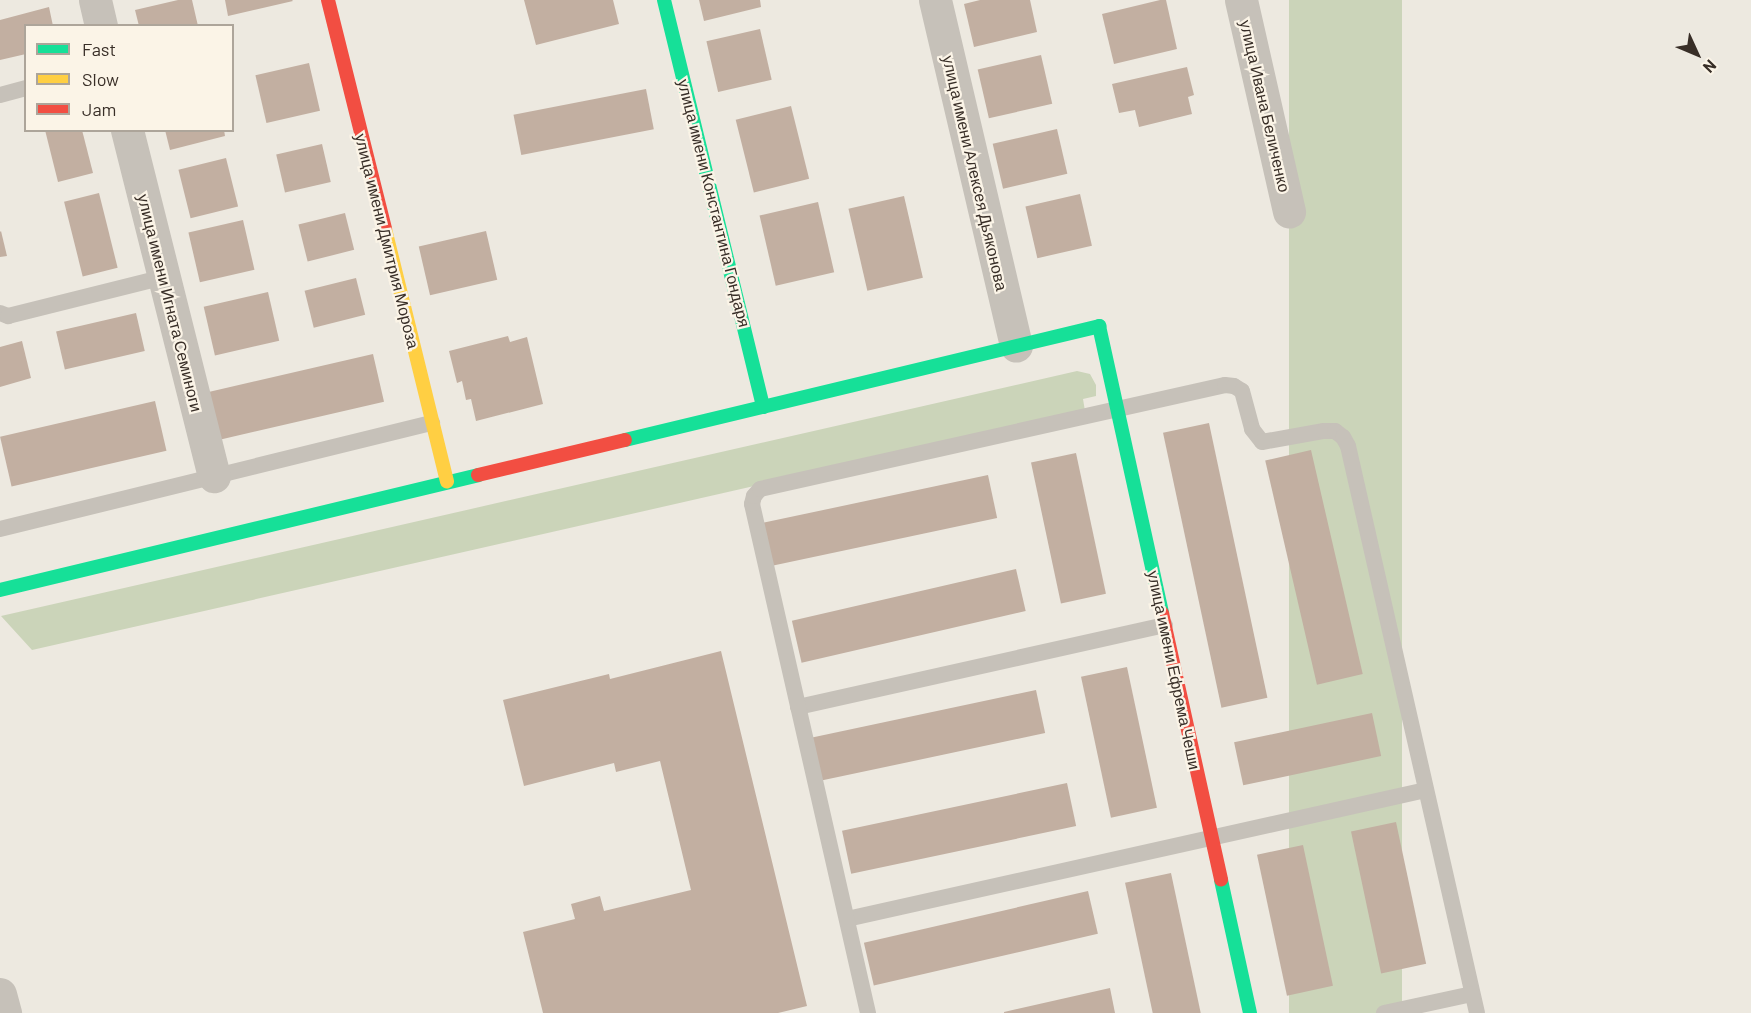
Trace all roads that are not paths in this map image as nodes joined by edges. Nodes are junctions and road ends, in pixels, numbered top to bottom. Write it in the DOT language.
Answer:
graph roads {
  1 [pos="95,0"];
  2 [pos="328,0"];
  3 [pos="664,0"];
  4 [pos="935,0"];
  5 [pos="1241,0"];
  6 [pos="101,24"];
  7 [pos="24,89"];
  8 [pos="0,95"];
  9 [pos="128,132"];
  10 [pos="1289,212"];
  11 [pos="164,277"];
  12 [pos="0,313"];
  13 [pos="1016,346"];
  14 [pos="763,407"];
  15 [pos="1117,410"];
  16 [pos="432,423"];
  17 [pos="214,476"];
  18 [pos="447,482"];
  19 [pos="0,529"];
  20 [pos="0,590"];
  21 [pos="1165,625"];
  22 [pos="798,707"];
  23 [pos="1426,790"];
  24 [pos="1211,838"];
  25 [pos="846,919"];
  26 [pos="1472,993"];
  27 [pos="0,994"];
  28 [pos="5,1013"];
  29 [pos="868,1013"];
  30 [pos="1250,1013"];
  31 [pos="1384,1013"];
  32 [pos="1477,1013"];
  1 -- 6 [label="street"];
  2 -- 16 [label="street, улица имени Дмитрия Мороза"];
  3 -- 14 [label="street, улица имени Константина Гондаря"];
  4 -- 13 [label="street, улица имени Алексея Дьяконова"];
  5 -- 10 [label="street, улица Ивана Беличенко"];
  7 -- 8 [label="lane"];
  9 -- 11 [label="street, улица имени Игната Семиноги"];
  11 -- 12 [label="lane"];
  11 -- 17 [label="street, улица имени Игната Семиноги"];
  13 -- 14 [label="street"];
  13 -- 15 [label="street, улица имени Ефрема Чеши"];
  14 -- 18 [label="street"];
  15 -- 21 [label="street, улица имени Ефрема Чеши"];
  15 -- 22 [label="lane"];
  15 -- 23 [label="lane"];
  16 -- 17 [label="lane"];
  16 -- 18 [label="street, улица имени Дмитрия Мороза"];
  17 -- 19 [label="lane"];
  18 -- 20 [label="street"];
  21 -- 22 [label="lane"];
  21 -- 24 [label="street, улица имени Ефрема Чеши"];
  22 -- 25 [label="lane"];
  23 -- 24 [label="lane"];
  23 -- 26 [label="lane"];
  24 -- 25 [label="lane"];
  24 -- 30 [label="street, улица имени Ефрема Чеши"];
  25 -- 29 [label="lane"];
  26 -- 31 [label="lane"];
  26 -- 32 [label="lane"];
  27 -- 28 [label="street"];
}
